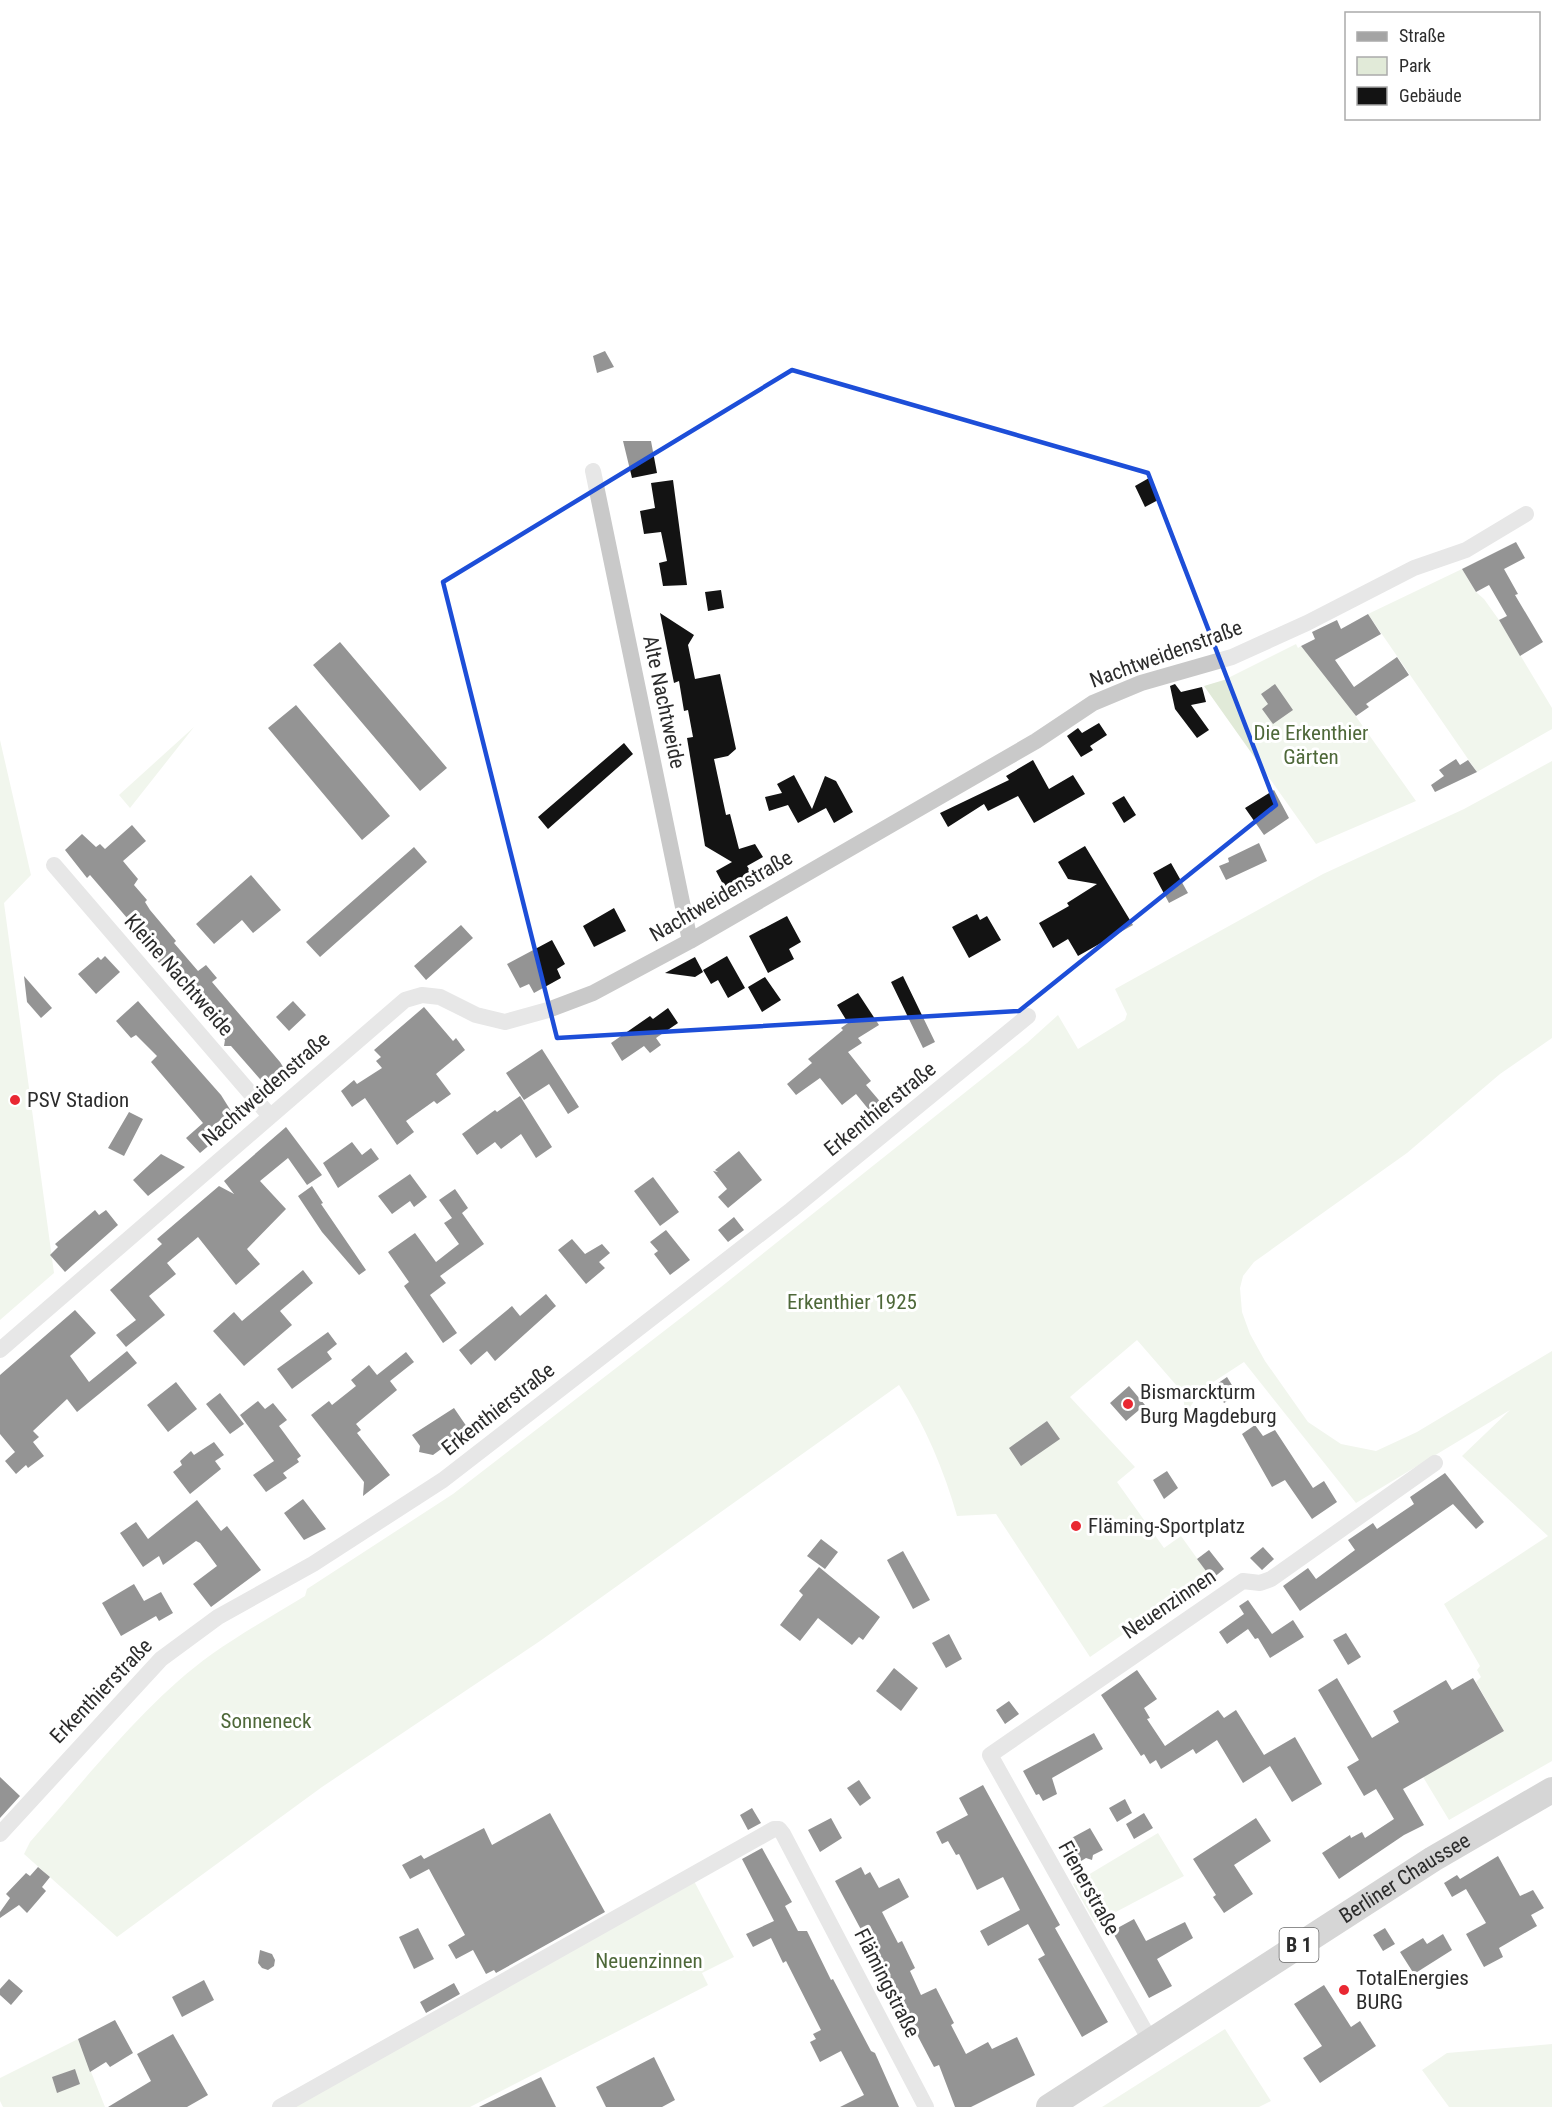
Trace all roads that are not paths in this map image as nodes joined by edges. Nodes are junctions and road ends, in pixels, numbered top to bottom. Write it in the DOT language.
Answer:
graph roads {
  1 [pos="594,471"];
  2 [pos="1526,514"];
  3 [pos="54,865"];
  4 [pos="690,941"];
  5 [pos="1028,1016"];
  6 [pos="270,1116"];
  7 [pos="0,1350"];
  8 [pos="1435,1463"];
  9 [pos="990,1755"];
  10 [pos="1552,1790"];
  11 [pos="0,1834"];
  12 [pos="1151,2042"];
  13 [pos="280,2107"];
  14 [pos="926,2107"];
  15 [pos="1049,2107"];
  1 -- 4 [label="street, Alte Nachtweide"];
  2 -- 4 [label="street, Nachtweidenstraße"];
  3 -- 6 [label="street, Kleine Nachtweide"];
  4 -- 6 [label="street, Nachtweidenstraße"];
  5 -- 11 [label="street, Erkenthierstraße"];
  6 -- 7 [label="street, Nachtweidenstraße"];
  8 -- 9 [label="street, Neuenzinnen"];
  9 -- 12 [label="street, Fienerstraße"];
  10 -- 12 [label="main road, Berliner Chaussee / B 1"];
  12 -- 15 [label="main road, Berliner Chaussee / B 1"];
  13 -- 14 [label="street, Flämingstraße"];
}
